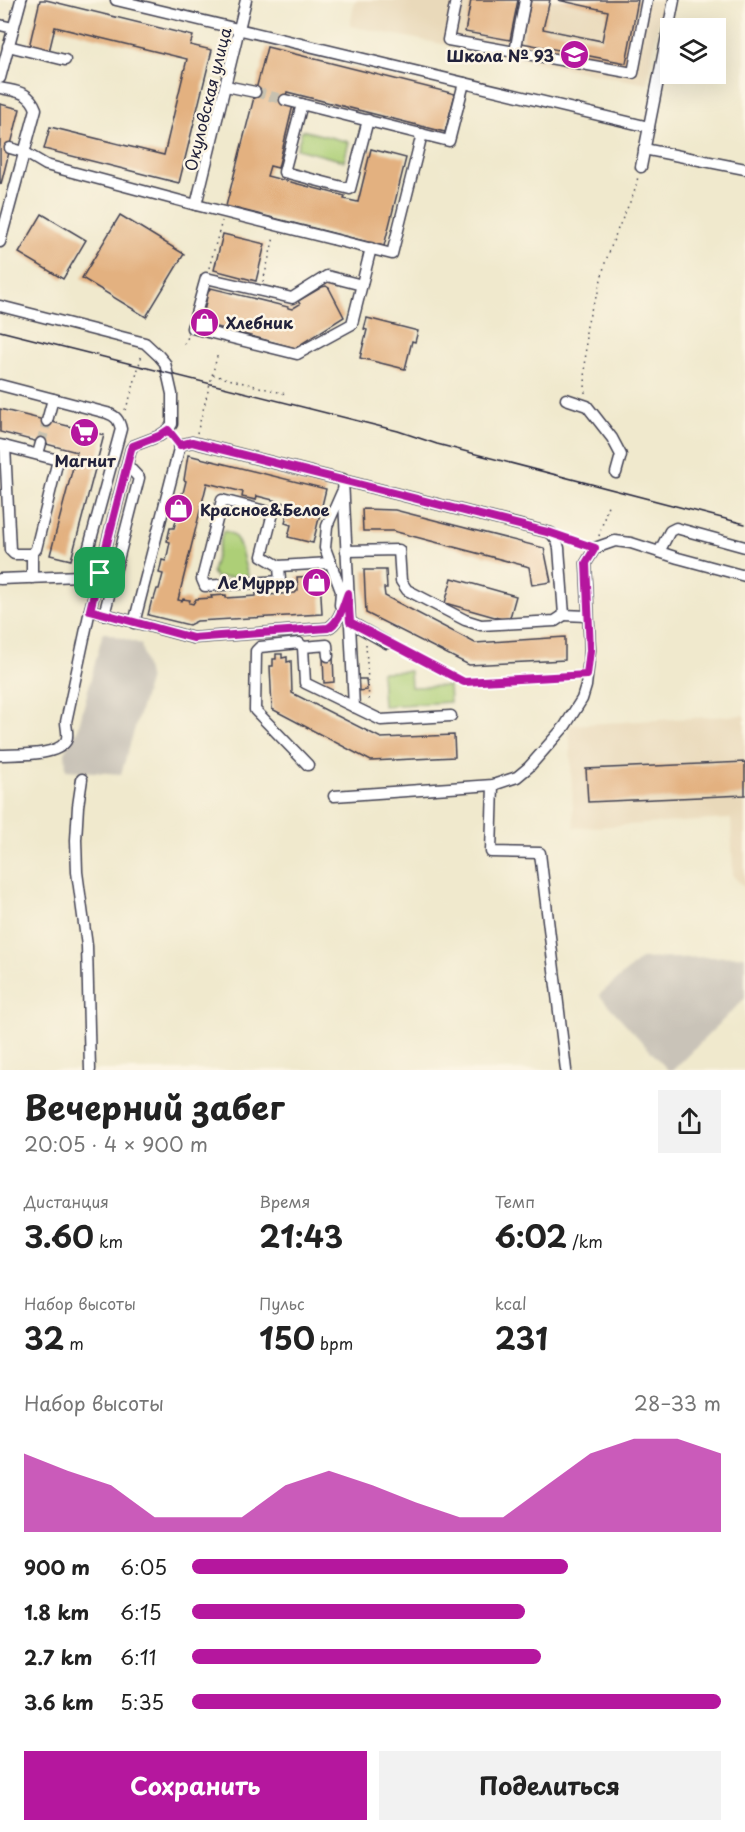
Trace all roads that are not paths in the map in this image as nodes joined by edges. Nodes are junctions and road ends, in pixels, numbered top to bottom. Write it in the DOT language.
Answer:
graph roads {
  1 [pos="21,0"];
  2 [pos="116,0"];
  3 [pos="246,0"];
  4 [pos="456,0"];
  5 [pos="525,0"];
  6 [pos="647,0"];
  7 [pos="674,0"];
  8 [pos="159,5"];
  9 [pos="0,25"];
  10 [pos="13,28"];
  11 [pos="240,29"];
  12 [pos="8,46"];
  13 [pos="514,52"];
  14 [pos="65,60"];
  15 [pos="0,78"];
  16 [pos="464,83"];
  17 [pos="226,86"];
  18 [pos="0,88"];
  19 [pos="255,92"];
  20 [pos="285,100"];
  21 [pos="302,104"];
  22 [pos="368,120"];
  23 [pos="649,127"];
  24 [pos="422,134"];
  25 [pos="10,148"];
  26 [pos="645,149"];
  27 [pos="24,152"];
  28 [pos="641,167"];
  29 [pos="745,170"];
  30 [pos="196,205"];
  31 [pos="0,242"];
  32 [pos="371,248"];
  33 [pos="362,285"];
  34 [pos="0,306"];
  35 [pos="0,385"];
  36 [pos="53,399"];
  37 [pos="566,399"];
  38 [pos="47,421"];
  39 [pos="168,430"];
  40 [pos="41,443"];
  41 [pos="3,445"];
  42 [pos="180,445"];
  43 [pos="38,454"];
  44 [pos="127,465"];
  45 [pos="616,473"];
  46 [pos="343,484"];
  47 [pos="314,537"];
  48 [pos="326,540"];
  49 [pos="745,547"];
  50 [pos="346,552"];
  51 [pos="659,552"];
  52 [pos="32,554"];
  53 [pos="330,563"];
  54 [pos="279,566"];
  55 [pos="100,573"];
  56 [pos="81,576"];
  57 [pos="745,576"];
  58 [pos="32,578"];
  59 [pos="0,579"];
  60 [pos="348,593"];
  61 [pos="90,610"];
  62 [pos="104,615"];
  63 [pos="339,615"];
  64 [pos="564,615"];
  65 [pos="587,616"];
  66 [pos="350,622"];
  67 [pos="134,623"];
  68 [pos="387,643"];
  69 [pos="303,647"];
  70 [pos="328,656"];
  71 [pos="354,707"];
  72 [pos="451,716"];
  73 [pos="0,755"];
  74 [pos="308,765"];
  75 [pos="82,778"];
  76 [pos="493,785"];
  77 [pos="334,796"];
  78 [pos="90,1070"];
  79 [pos="566,1070"];
  1 -- 10 [label="street"];
  2 -- 8 [label="street"];
  3 -- 11 [label="street, Окуловская улица"];
  4 -- 13 [label="street"];
  5 -- 13 [label="street"];
  6 -- 13 [label="street"];
  7 -- 23 [label="street"];
  8 -- 11 [label="street"];
  9 -- 10 [label="street"];
  10 -- 12 [label="street"];
  11 -- 16 [label="street"];
  11 -- 17 [label="street, Окуловская улица"];
  12 -- 14 [label="street"];
  12 -- 15 [label="street"];
  16 -- 23 [label="street"];
  16 -- 24 [label="street"];
  17 -- 19 [label="street"];
  17 -- 30 [label="street, Окуловская улица"];
  18 -- 27 [label="street"];
  20 -- 21 [label="street"];
  21 -- 22 [label="street"];
  21 -- 22 [label="street"];
  22 -- 24 [label="street"];
  23 -- 26 [label="street"];
  24 -- 32 [label="street"];
  25 -- 27 [label="street"];
  26 -- 28 [label="street"];
  26 -- 29 [label="street"];
  27 -- 30 [label="street"];
  27 -- 31 [label="street"];
  30 -- 32 [label="street"];
  32 -- 33 [label="street"];
  33 -- 33 [label="street"];
  34 -- 39 [label="street"];
  35 -- 36 [label="street"];
  36 -- 38 [label="street"];
  36 -- 56 [label="street"];
  37 -- 45 [label="street"];
  39 -- 42 [label="street"];
  39 -- 44 [label="street"];
  40 -- 43 [label="street"];
  41 -- 43 [label="street"];
  41 -- 52 [label="street"];
  42 -- 46 [label="street"];
  42 -- 67 [label="street"];
  43 -- 52 [label="street"];
  44 -- 55 [label="street"];
  44 -- 62 [label="street"];
  46 -- 48 [label="street"];
  46 -- 50 [label="street"];
  46 -- 64 [label="street"];
  47 -- 48 [label="street"];
  48 -- 53 [label="street"];
  49 -- 51 [label="street"];
  50 -- 60 [label="street"];
  50 -- 64 [label="street"];
  51 -- 57 [label="street"];
  51 -- 65 [label="street"];
  52 -- 58 [label="street"];
  53 -- 54 [label="street"];
  53 -- 63 [label="street"];
  54 -- 54 [label="street"];
  55 -- 56 [label="street"];
  55 -- 61 [label="street"];
  56 -- 58 [label="street"];
  58 -- 59 [label="street"];
  60 -- 63 [label="street"];
  60 -- 66 [label="street"];
  61 -- 62 [label="street"];
  61 -- 73 [label="street"];
  62 -- 67 [label="street"];
  63 -- 67 [label="street"];
  64 -- 65 [label="street"];
  65 -- 76 [label="street"];
  66 -- 68 [label="street"];
  66 -- 71 [label="street"];
  69 -- 70 [label="street"];
  69 -- 71 [label="street"];
  69 -- 74 [label="street"];
  71 -- 72 [label="street"];
  75 -- 78 [label="street"];
  76 -- 77 [label="street"];
  76 -- 79 [label="street"];
}
